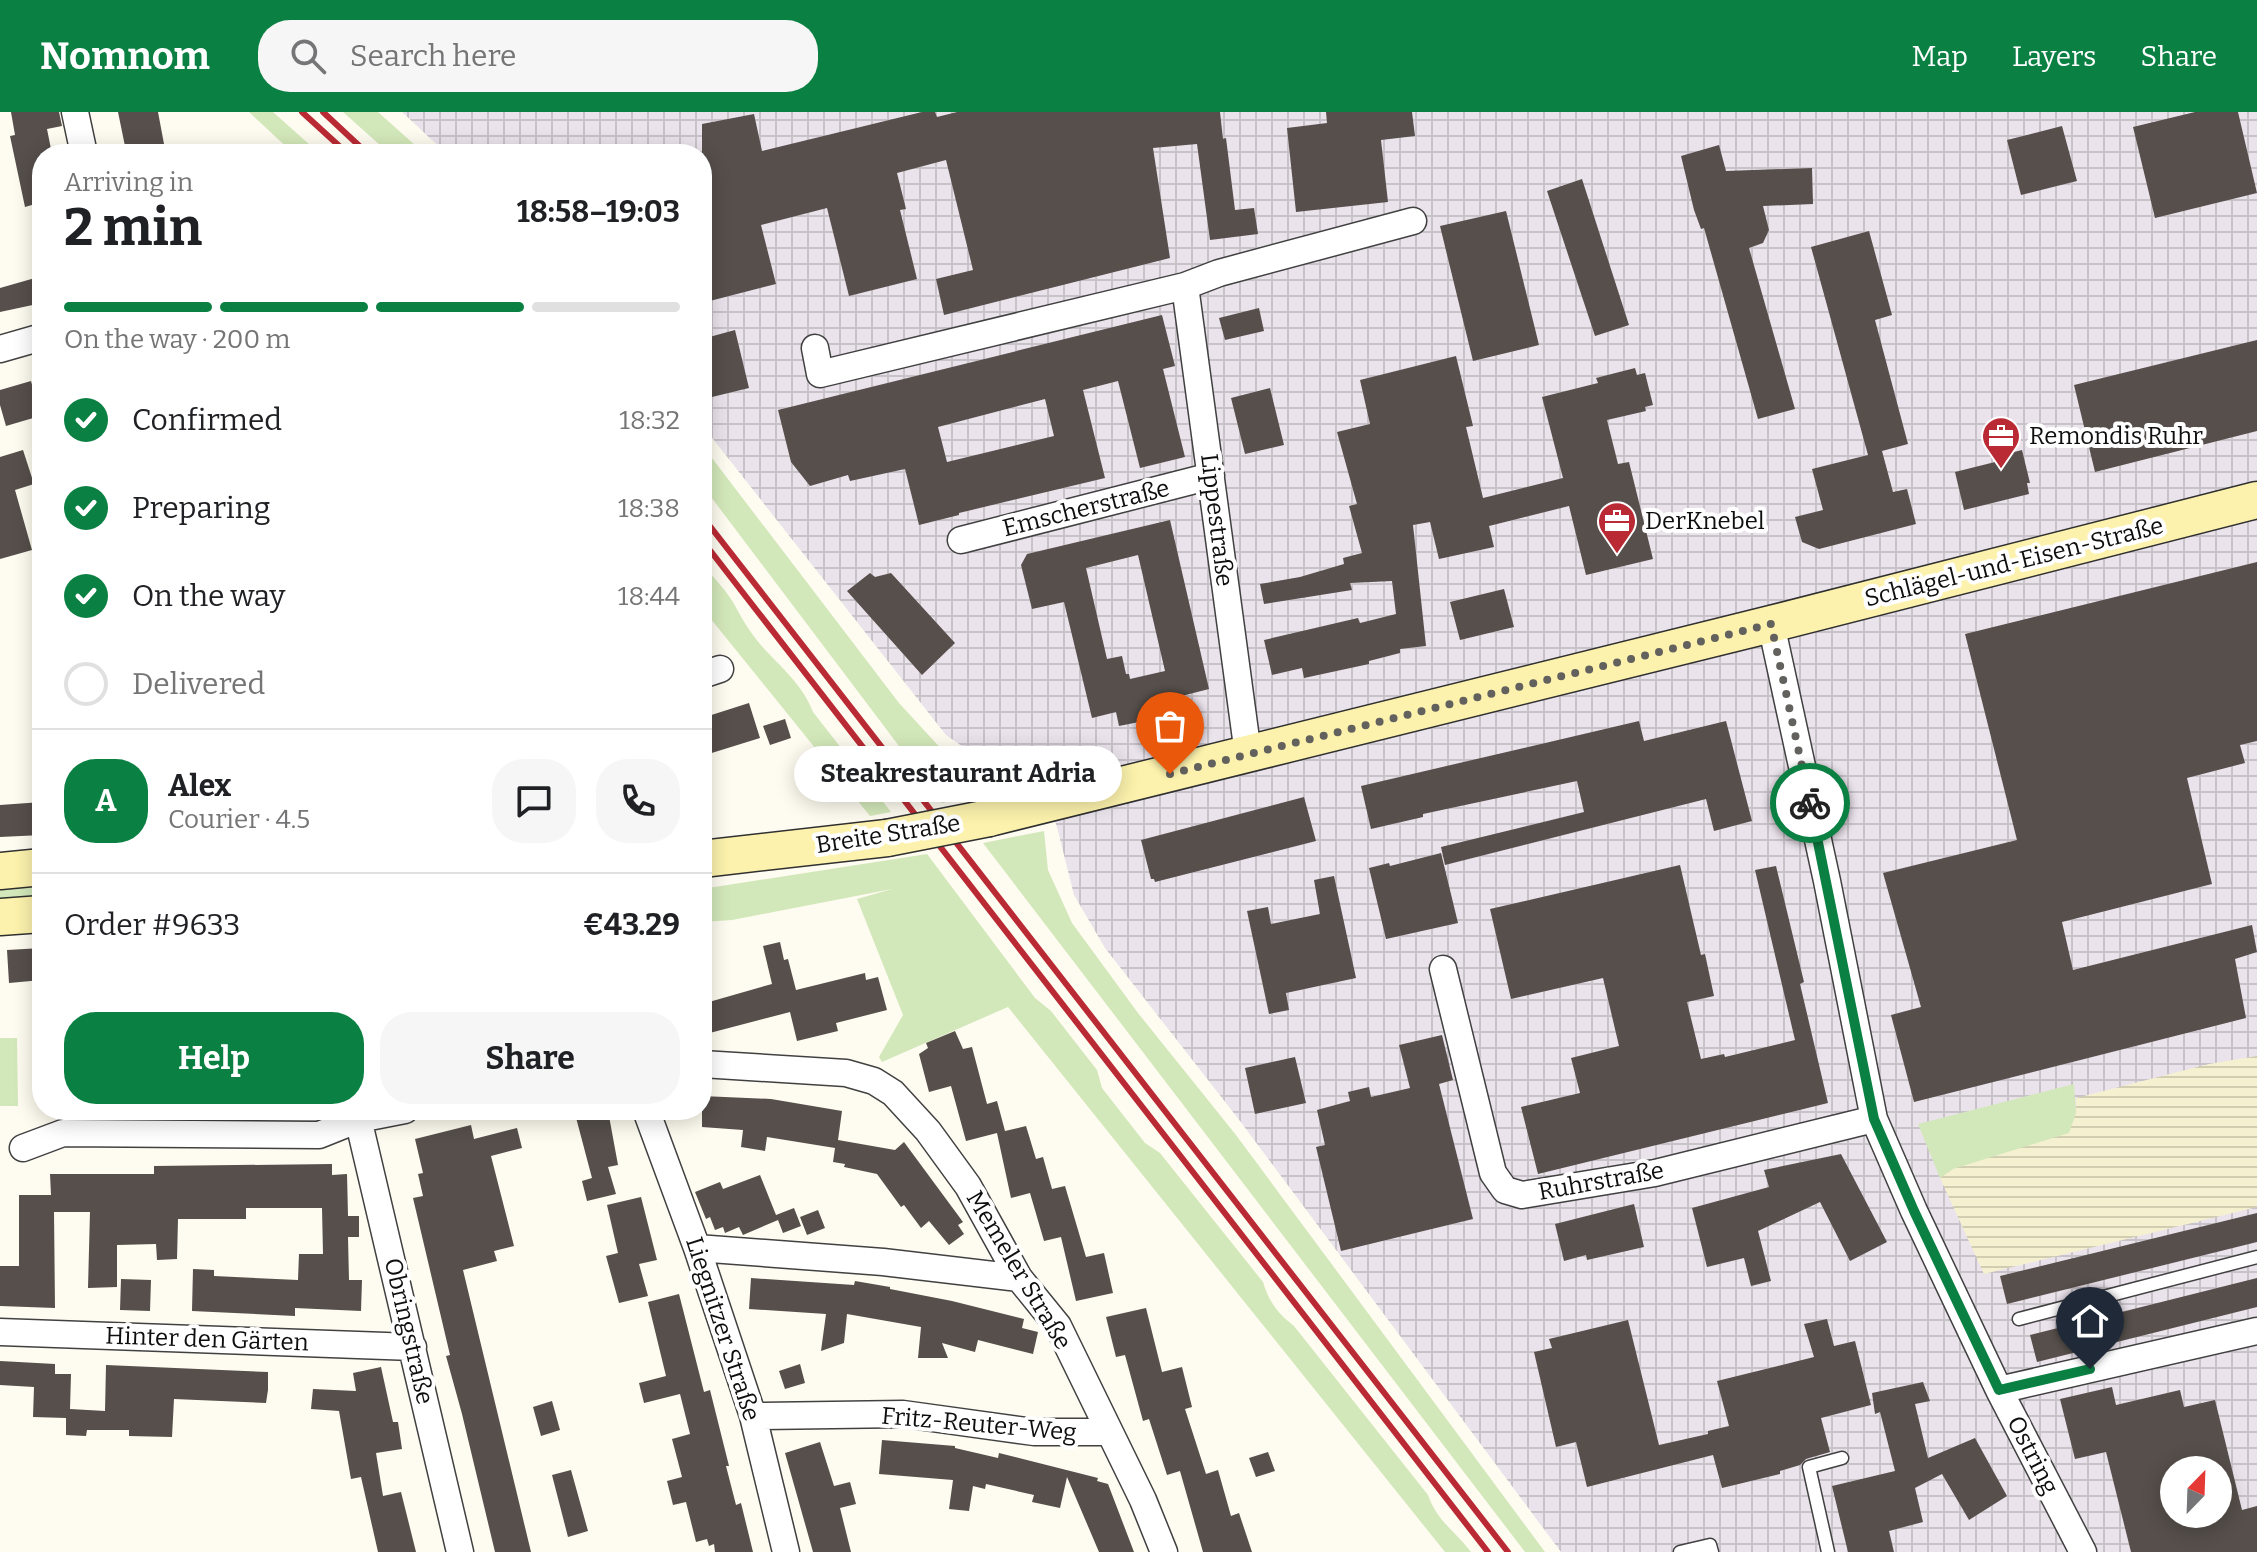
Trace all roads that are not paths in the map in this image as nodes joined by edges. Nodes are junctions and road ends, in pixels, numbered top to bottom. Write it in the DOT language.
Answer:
graph roads {
  1 [pos="75,112"];
  2 [pos="82,144"];
  3 [pos="1413,221"];
  4 [pos="1185,286"];
  5 [pos="32,340"];
  6 [pos="815,348"];
  7 [pos="0,349"];
  8 [pos="1211,476"];
  9 [pos="2257,500"];
  10 [pos="961,540"];
  11 [pos="1771,624"];
  12 [pos="1248,754"];
  13 [pos="712,858"];
  14 [pos="32,868"];
  15 [pos="0,871"];
  16 [pos="32,915"];
  17 [pos="0,917"];
  18 [pos="1443,969"];
  19 [pos="712,1065"];
  20 [pos="1874,1119"];
  21 [pos="348,1120"];
  22 [pos="359,1120"];
  23 [pos="650,1120"];
  24 [pos="23,1148"];
  25 [pos="697,1248"];
  26 [pos="2257,1257"];
  27 [pos="1019,1278"];
  28 [pos="2019,1319"];
  29 [pos="2257,1331"];
  30 [pos="0,1332"];
  31 [pos="413,1347"];
  32 [pos="1999,1390"];
  33 [pos="753,1416"];
  34 [pos="1108,1432"];
  35 [pos="1842,1458"];
  36 [pos="460,1552"];
  37 [pos="786,1552"];
  38 [pos="1164,1552"];
  39 [pos="1680,1552"];
  40 [pos="1712,1552"];
  41 [pos="1828,1552"];
  42 [pos="2083,1552"];
  1 -- 2 [label="street"];
  3 -- 4 [label="street"];
  4 -- 6 [label="street"];
  4 -- 8 [label="street, Lippestraße"];
  5 -- 7 [label="street"];
  8 -- 10 [label="street, Emscherstraße"];
  8 -- 12 [label="street, Lippestraße"];
  9 -- 11 [label="street, Schlägel-und-Eisen-Straße"];
  11 -- 12 [label="street, Breite Straße"];
  11 -- 20 [label="street, Ostring"];
  12 -- 13 [label="street, Breite Straße, bridge"];
  14 -- 15 [label="street"];
  16 -- 17 [label="street"];
  18 -- 20 [label="street, Ruhrstraße"];
  19 -- 27 [label="street, Memeler Straße"];
  20 -- 32 [label="street, Ostring"];
  21 -- 24 [label="street"];
  22 -- 31 [label="street, Obringstraße"];
  23 -- 25 [label="street, Liegnitzer Straße"];
  25 -- 27 [label="street"];
  25 -- 33 [label="street, Liegnitzer Straße"];
  26 -- 28 [label="lane"];
  27 -- 34 [label="street, Memeler Straße"];
  29 -- 32 [label="street"];
  30 -- 31 [label="street, Hinter den Gärten"];
  31 -- 36 [label="street, Obringstraße"];
  32 -- 42 [label="street, Ostring"];
  33 -- 34 [label="street, Fritz-Reuter-Weg"];
  33 -- 37 [label="street, Liegnitzer Straße"];
  34 -- 38 [label="street, Memeler Straße"];
  35 -- 41 [label="lane"];
  39 -- 40 [label="lane"];
}
